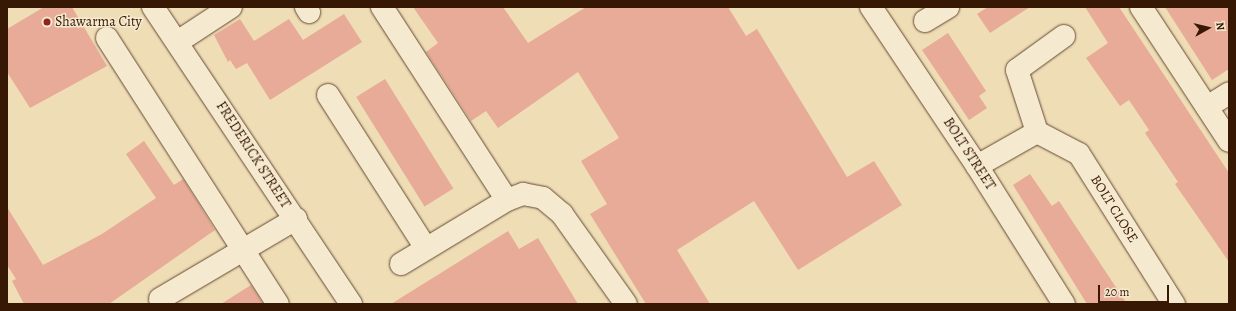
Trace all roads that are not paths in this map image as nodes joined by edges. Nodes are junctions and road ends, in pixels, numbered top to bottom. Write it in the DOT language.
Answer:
graph roads {
  1 [pos="153,7"];
  2 [pos="231,7"];
  3 [pos="382,7"];
  4 [pos="870,7"];
  5 [pos="948,7"];
  6 [pos="1141,7"];
  7 [pos="925,22"];
  8 [pos="1064,36"];
  9 [pos="107,38"];
  10 [pos="179,41"];
  11 [pos="1229,92"];
  12 [pos="328,95"];
  13 [pos="1207,107"];
  14 [pos="1037,132"];
  15 [pos="1229,141"];
  16 [pos="978,166"];
  17 [pos="507,200"];
  18 [pos="296,219"];
  19 [pos="426,248"];
  20 [pos="242,251"];
  21 [pos="401,264"];
  22 [pos="160,298"];
  23 [pos="278,304"];
  24 [pos="351,304"];
  25 [pos="626,304"];
  26 [pos="1064,304"];
  27 [pos="1174,304"];
  1 -- 10 [label="street, FREDERICK STREET"];
  2 -- 10 [label="street"];
  3 -- 17 [label="street"];
  4 -- 16 [label="street, BOLT STREET"];
  5 -- 7 [label="street"];
  6 -- 13 [label="street"];
  8 -- 14 [label="street"];
  9 -- 20 [label="street"];
  10 -- 18 [label="street, FREDERICK STREET"];
  11 -- 13 [label="street"];
  12 -- 19 [label="street"];
  13 -- 15 [label="street"];
  14 -- 16 [label="street"];
  14 -- 27 [label="street, BOLT CLOSE"];
  16 -- 26 [label="street, BOLT STREET"];
  17 -- 19 [label="street"];
  17 -- 25 [label="street"];
  18 -- 20 [label="street"];
  18 -- 24 [label="street, FREDERICK STREET"];
  19 -- 21 [label="street"];
  20 -- 22 [label="street"];
  20 -- 23 [label="street"];
}
